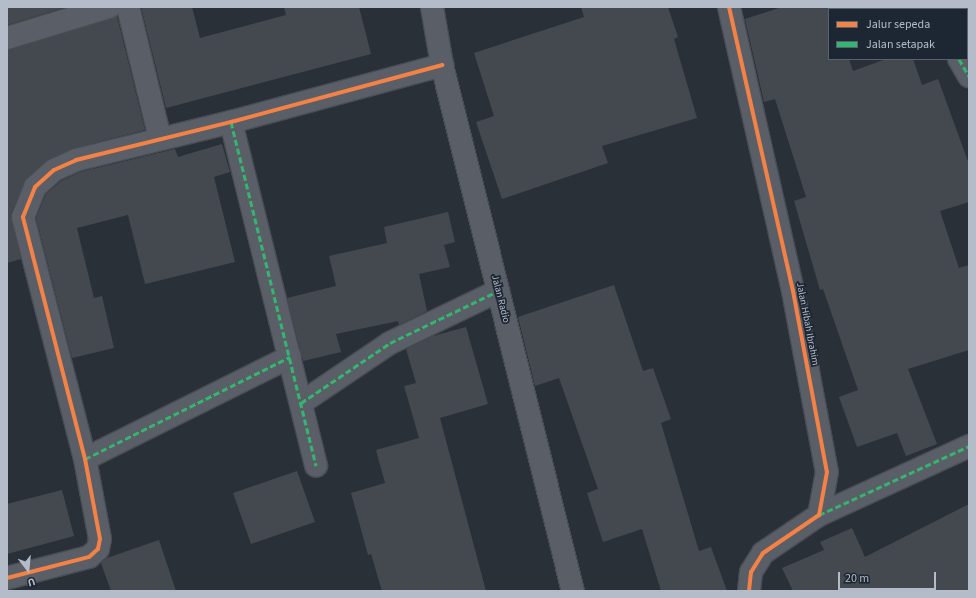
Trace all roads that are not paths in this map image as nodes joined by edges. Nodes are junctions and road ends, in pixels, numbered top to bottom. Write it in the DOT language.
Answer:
graph roads {
  1 [pos="109,7"];
  2 [pos="128,7"];
  3 [pos="432,7"];
  4 [pos="728,7"];
  5 [pos="7,38"];
  6 [pos="960,60"];
  7 [pos="442,65"];
  8 [pos="969,76"];
  9 [pos="231,122"];
  10 [pos="160,138"];
  11 [pos="498,290"];
  12 [pos="290,357"];
  13 [pos="300,403"];
  14 [pos="969,446"];
  15 [pos="85,459"];
  16 [pos="316,466"];
  17 [pos="819,515"];
  18 [pos="7,578"];
  19 [pos="573,591"];
  20 [pos="749,591"];
  1 -- 5 [label="street"];
  2 -- 10 [label="street"];
  3 -- 7 [label="street, Jalan Radio"];
  4 -- 17 [label="street, Jalan Hibah Ibrahim"];
  6 -- 8 [label="street"];
  7 -- 9 [label="street"];
  7 -- 11 [label="street, Jalan Radio"];
  9 -- 10 [label="street"];
  9 -- 12 [label="street"];
  10 -- 15 [label="street"];
  11 -- 13 [label="street"];
  11 -- 19 [label="street, Jalan Radio"];
  12 -- 13 [label="street"];
  12 -- 15 [label="street"];
  13 -- 16 [label="street"];
  14 -- 17 [label="street"];
  15 -- 18 [label="street"];
  17 -- 20 [label="street"];
}
